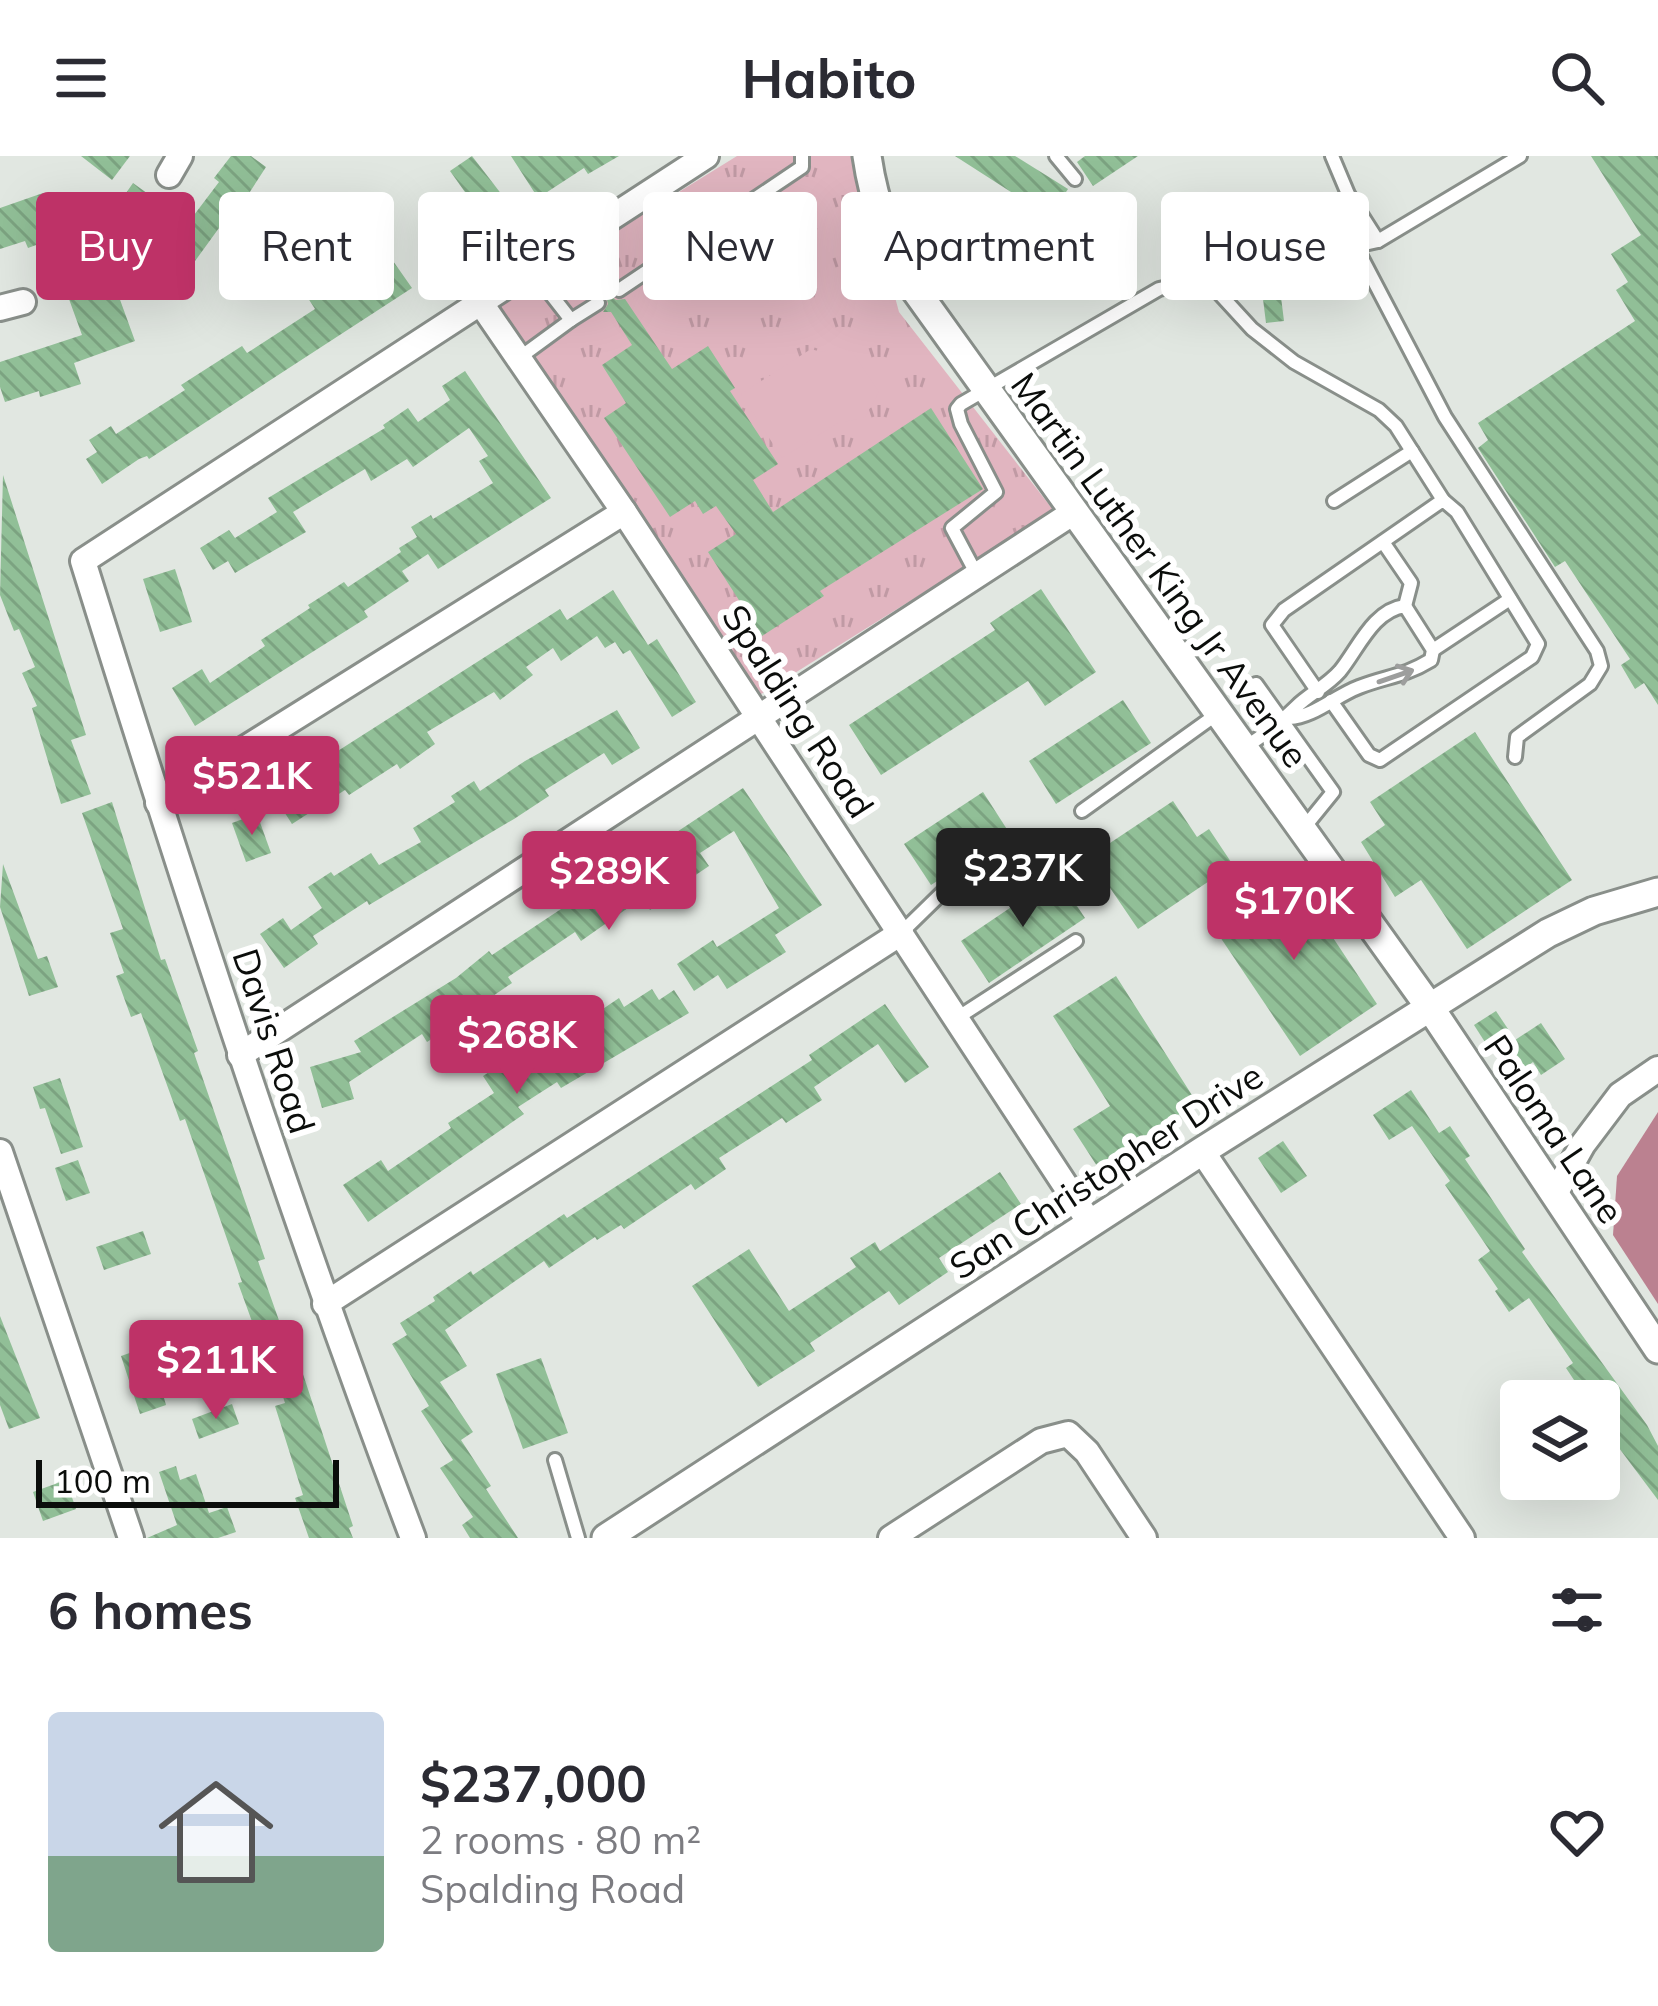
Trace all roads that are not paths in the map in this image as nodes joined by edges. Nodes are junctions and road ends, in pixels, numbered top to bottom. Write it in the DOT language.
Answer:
graph roads {
  1 [pos="706,156"];
  2 [pos="802,156"];
  3 [pos="867,156"];
  4 [pos="1056,156"];
  5 [pos="1332,156"];
  6 [pos="1520,156"];
  7 [pos="1075,179"];
  8 [pos="619,212"];
  9 [pos="1378,241"];
  10 [pos="1369,243"];
  11 [pos="1369,272"];
  12 [pos="1161,289"];
  13 [pos="619,290"];
  14 [pos="482,300"];
  15 [pos="555,300"];
  16 [pos="1225,300"];
  17 [pos="479,302"];
  18 [pos="598,304"];
  19 [pos="571,320"];
  20 [pos="518,358"];
  21 [pos="986,390"];
  22 [pos="1412,451"];
  23 [pos="1443,500"];
  24 [pos="1334,501"];
  25 [pos="625,512"];
  26 [pos="1074,512"];
  27 [pos="1383,542"];
  28 [pos="977,575"];
  29 [pos="1510,599"];
  30 [pos="1405,606"];
  31 [pos="1433,650"];
  32 [pos="1256,684"];
  33 [pos="1318,692"];
  34 [pos="1331,701"];
  35 [pos="1218,713"];
  36 [pos="760,717"];
  37 [pos="1286,720"];
  38 [pos="1244,749"];
  39 [pos="1515,757"];
  40 [pos="158,803"];
  41 [pos="1082,811"];
  42 [pos="1303,830"];
  43 [pos="1021,844"];
  44 [pos="1658,892"];
  45 [pos="902,933"];
  46 [pos="1076,940"];
  47 [pos="1431,1009"];
  48 [pos="957,1018"];
  49 [pos="240,1054"];
  50 [pos="1658,1069"];
  51 [pos="1202,1150"];
  52 [pos="0,1152"];
  53 [pos="1555,1194"];
  54 [pos="1090,1223"];
  55 [pos="325,1304"];
  56 [pos="1658,1349"];
  57 [pos="555,1460"];
  58 [pos="131,1538"];
  59 [pos="413,1538"];
  60 [pos="578,1538"];
  61 [pos="606,1538"];
  62 [pos="891,1538"];
  63 [pos="1144,1538"];
  64 [pos="1462,1538"];
  1 -- 8 [label="street"];
  2 -- 13 [label="lane"];
  3 -- 21 [label="street, Martin Luther King Jr Avenue"];
  4 -- 7 [label="lane"];
  5 -- 9 [label="lane"];
  6 -- 9 [label="lane"];
  9 -- 10 [label="lane"];
  11 -- 39 [label="lane"];
  12 -- 21 [label="lane"];
  14 -- 17 [label="street"];
  15 -- 19 [label="lane"];
  16 -- 22 [label="lane"];
  17 -- 20 [label="street, Spalding Road"];
  17 -- 40 [label="street, Davis Road"];
  18 -- 19 [label="lane"];
  19 -- 20 [label="lane"];
  20 -- 25 [label="street, Spalding Road"];
  21 -- 26 [label="street, Martin Luther King Jr Avenue"];
  21 -- 28 [label="lane"];
  22 -- 23 [label="lane"];
  22 -- 24 [label="lane"];
  23 -- 27 [label="lane"];
  23 -- 29 [label="lane"];
  25 -- 36 [label="street, Spalding Road"];
  25 -- 40 [label="street"];
  26 -- 28 [label="street"];
  26 -- 35 [label="street, Martin Luther King Jr Avenue"];
  27 -- 30 [label="lane"];
  27 -- 33 [label="lane"];
  28 -- 36 [label="street"];
  29 -- 31 [label="lane"];
  29 -- 34 [label="lane"];
  30 -- 31 [label="lane"];
  30 -- 33 [label="lane"];
  34 -- 31 [label="lane, one-way"];
  32 -- 37 [label="lane"];
  33 -- 37 [label="lane"];
  34 -- 37 [label="lane"];
  35 -- 38 [label="street, Martin Luther King Jr Avenue"];
  35 -- 41 [label="lane"];
  36 -- 45 [label="street, Spalding Road"];
  36 -- 49 [label="street"];
  37 -- 38 [label="lane"];
  37 -- 42 [label="lane"];
  38 -- 42 [label="street, Martin Luther King Jr Avenue"];
  40 -- 49 [label="street, Davis Road"];
  42 -- 47 [label="street, Martin Luther King Jr Avenue"];
  43 -- 45 [label="lane"];
  44 -- 47 [label="street, San Christopher Drive"];
  45 -- 48 [label="street, Spalding Road"];
  45 -- 55 [label="street"];
  46 -- 48 [label="lane"];
  47 -- 51 [label="street, San Christopher Drive"];
  47 -- 53 [label="street, Paloma Lane"];
  48 -- 54 [label="street, Spalding Road"];
  49 -- 55 [label="street, Davis Road"];
  50 -- 53 [label="street"];
  51 -- 54 [label="street, San Christopher Drive"];
  51 -- 64 [label="street"];
  52 -- 58 [label="street"];
  53 -- 56 [label="street, Paloma Lane"];
  54 -- 61 [label="street, San Christopher Drive"];
  55 -- 59 [label="street, Davis Road"];
  57 -- 60 [label="lane"];
  62 -- 63 [label="street"];
}
